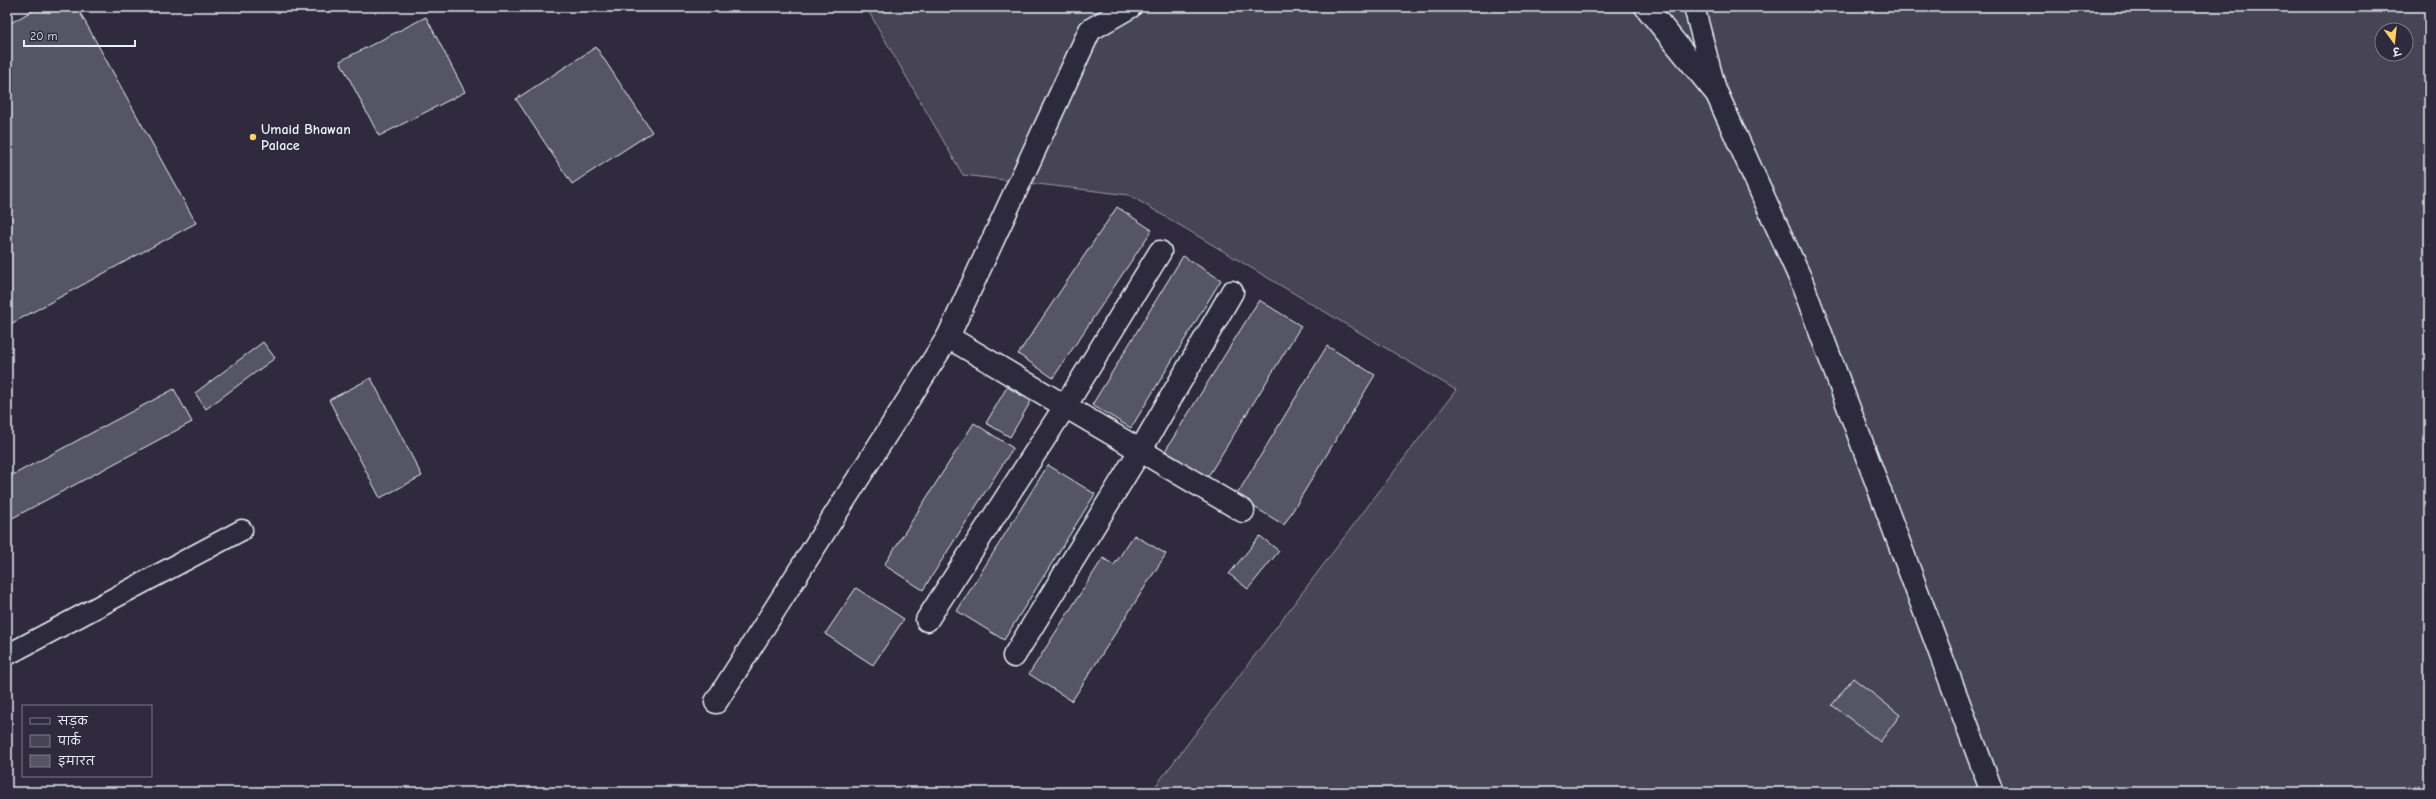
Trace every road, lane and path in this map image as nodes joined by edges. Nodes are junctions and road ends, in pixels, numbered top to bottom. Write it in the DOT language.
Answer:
graph roads {
  1 [pos="1130,7"];
  2 [pos="1646,7"];
  3 [pos="1694,7"];
  4 [pos="1717,94"];
  5 [pos="1160,252"];
  6 [pos="1232,292"];
  7 [pos="948,337"];
  8 [pos="1066,405"];
  9 [pos="1140,451"];
  10 [pos="1243,511"];
  11 [pos="242,530"];
  12 [pos="928,620"];
  13 [pos="7,655"];
  14 [pos="1014,656"];
  15 [pos="716,702"];
  16 [pos="1992,792"];
  1 -- 7 [label="street"];
  2 -- 4 [label="street"];
  3 -- 4 [label="lane"];
  4 -- 16 [label="street"];
  5 -- 8 [label="street"];
  6 -- 9 [label="street"];
  7 -- 8 [label="street"];
  7 -- 15 [label="street"];
  8 -- 9 [label="street"];
  8 -- 12 [label="street"];
  9 -- 10 [label="street"];
  9 -- 14 [label="street"];
  11 -- 13 [label="lane"];
}
